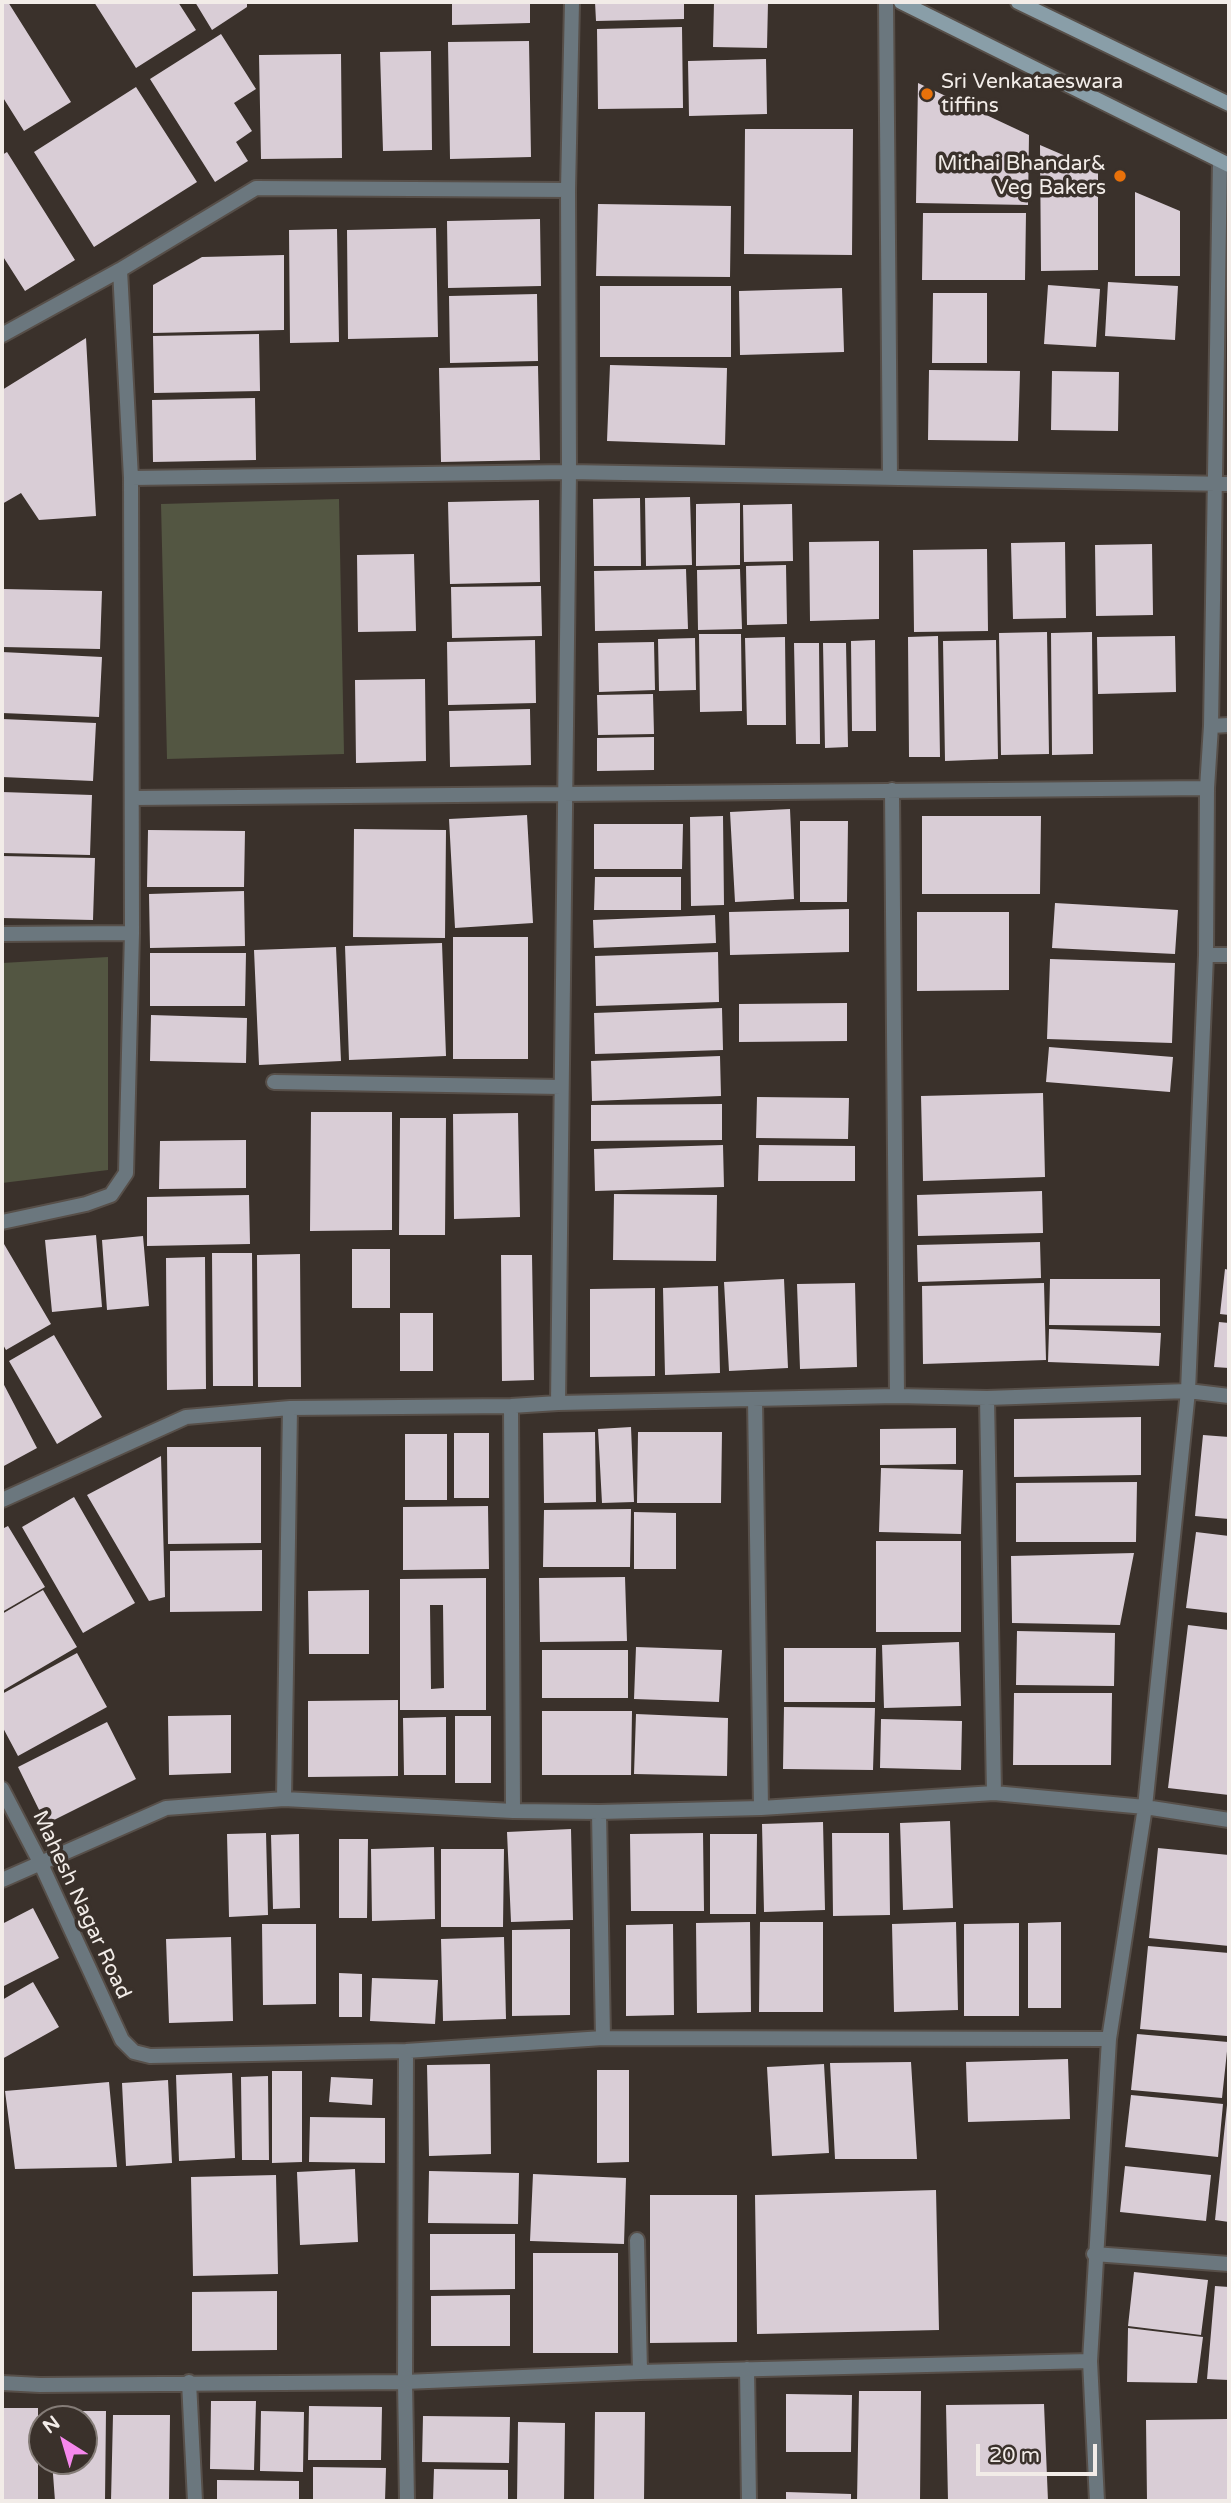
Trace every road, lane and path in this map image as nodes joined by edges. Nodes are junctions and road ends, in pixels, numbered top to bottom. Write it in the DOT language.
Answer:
graph roads {
  1 [pos="572,2"];
  2 [pos="886,2"];
  3 [pos="901,2"];
  4 [pos="1018,2"];
  5 [pos="1229,104"];
  6 [pos="1225,163"];
  7 [pos="568,190"];
  8 [pos="120,270"];
  9 [pos="2,335"];
  10 [pos="569,472"];
  11 [pos="131,478"];
  12 [pos="890,478"];
  13 [pos="1223,484"];
  14 [pos="1229,725"];
  15 [pos="1211,726"];
  16 [pos="1207,788"];
  17 [pos="892,790"];
  18 [pos="564,795"];
  19 [pos="133,798"];
  20 [pos="132,933"];
  21 [pos="2,934"];
  22 [pos="1206,955"];
  23 [pos="1229,955"];
  24 [pos="274,1083"];
  25 [pos="561,1087"];
  26 [pos="2,1222"];
  27 [pos="1188,1391"];
  28 [pos="897,1396"];
  29 [pos="1229,1396"];
  30 [pos="987,1398"];
  31 [pos="755,1399"];
  32 [pos="558,1402"];
  33 [pos="511,1406"];
  34 [pos="290,1408"];
  35 [pos="2,1500"];
  36 [pos="2,1789"];
  37 [pos="994,1793"];
  38 [pos="284,1799"];
  39 [pos="1145,1807"];
  40 [pos="761,1808"];
  41 [pos="513,1811"];
  42 [pos="599,1812"];
  43 [pos="1229,1820"];
  44 [pos="40,1862"];
  45 [pos="2,1880"];
  46 [pos="603,2038"];
  47 [pos="1108,2039"];
  48 [pos="406,2051"];
  49 [pos="637,2240"];
  50 [pos="1094,2254"];
  51 [pos="1229,2264"];
  52 [pos="1090,2361"];
  53 [pos="747,2369"];
  54 [pos="640,2372"];
  55 [pos="189,2382"];
  56 [pos="405,2382"];
  57 [pos="2,2383"];
  58 [pos="195,2501"];
  59 [pos="407,2501"];
  60 [pos="749,2501"];
  61 [pos="1097,2501"];
  1 -- 7 [label="street"];
  2 -- 12 [label="street"];
  3 -- 6 [label="main road"];
  4 -- 5 [label="main road"];
  6 -- 13 [label="street"];
  7 -- 8 [label="street"];
  7 -- 10 [label="street"];
  8 -- 9 [label="street"];
  8 -- 11 [label="street"];
  10 -- 11 [label="street"];
  10 -- 12 [label="street"];
  10 -- 18 [label="street"];
  11 -- 19 [label="street"];
  12 -- 13 [label="street"];
  13 -- 15 [label="street"];
  14 -- 15 [label="street"];
  15 -- 16 [label="street"];
  16 -- 17 [label="street"];
  16 -- 22 [label="street"];
  17 -- 18 [label="street"];
  17 -- 28 [label="street"];
  18 -- 19 [label="street"];
  18 -- 25 [label="street"];
  19 -- 20 [label="street"];
  20 -- 21 [label="street"];
  20 -- 26 [label="street"];
  22 -- 23 [label="street"];
  22 -- 27 [label="street"];
  24 -- 25 [label="street"];
  25 -- 32 [label="street"];
  27 -- 29 [label="street"];
  27 -- 30 [label="street"];
  27 -- 39 [label="street"];
  28 -- 30 [label="street"];
  28 -- 31 [label="street"];
  30 -- 37 [label="street"];
  31 -- 32 [label="street"];
  31 -- 40 [label="street"];
  32 -- 33 [label="street"];
  33 -- 34 [label="street"];
  33 -- 41 [label="street"];
  34 -- 35 [label="street"];
  34 -- 38 [label="street"];
  36 -- 44 [label="street, Mahesh Nagar Road"];
  37 -- 39 [label="street"];
  37 -- 40 [label="street"];
  38 -- 41 [label="street"];
  38 -- 44 [label="street"];
  39 -- 43 [label="street"];
  39 -- 47 [label="street"];
  40 -- 42 [label="street"];
  41 -- 42 [label="street"];
  42 -- 46 [label="street"];
  44 -- 45 [label="street"];
  44 -- 48 [label="street, Mahesh Nagar Road"];
  46 -- 47 [label="street"];
  46 -- 48 [label="street"];
  47 -- 50 [label="street"];
  48 -- 56 [label="street"];
  49 -- 54 [label="street"];
  50 -- 51 [label="street"];
  50 -- 52 [label="street"];
  52 -- 53 [label="street"];
  52 -- 61 [label="street"];
  53 -- 54 [label="street"];
  53 -- 60 [label="street"];
  54 -- 56 [label="street"];
  55 -- 56 [label="street"];
  55 -- 57 [label="street"];
  55 -- 58 [label="street"];
  56 -- 59 [label="street"];
}
